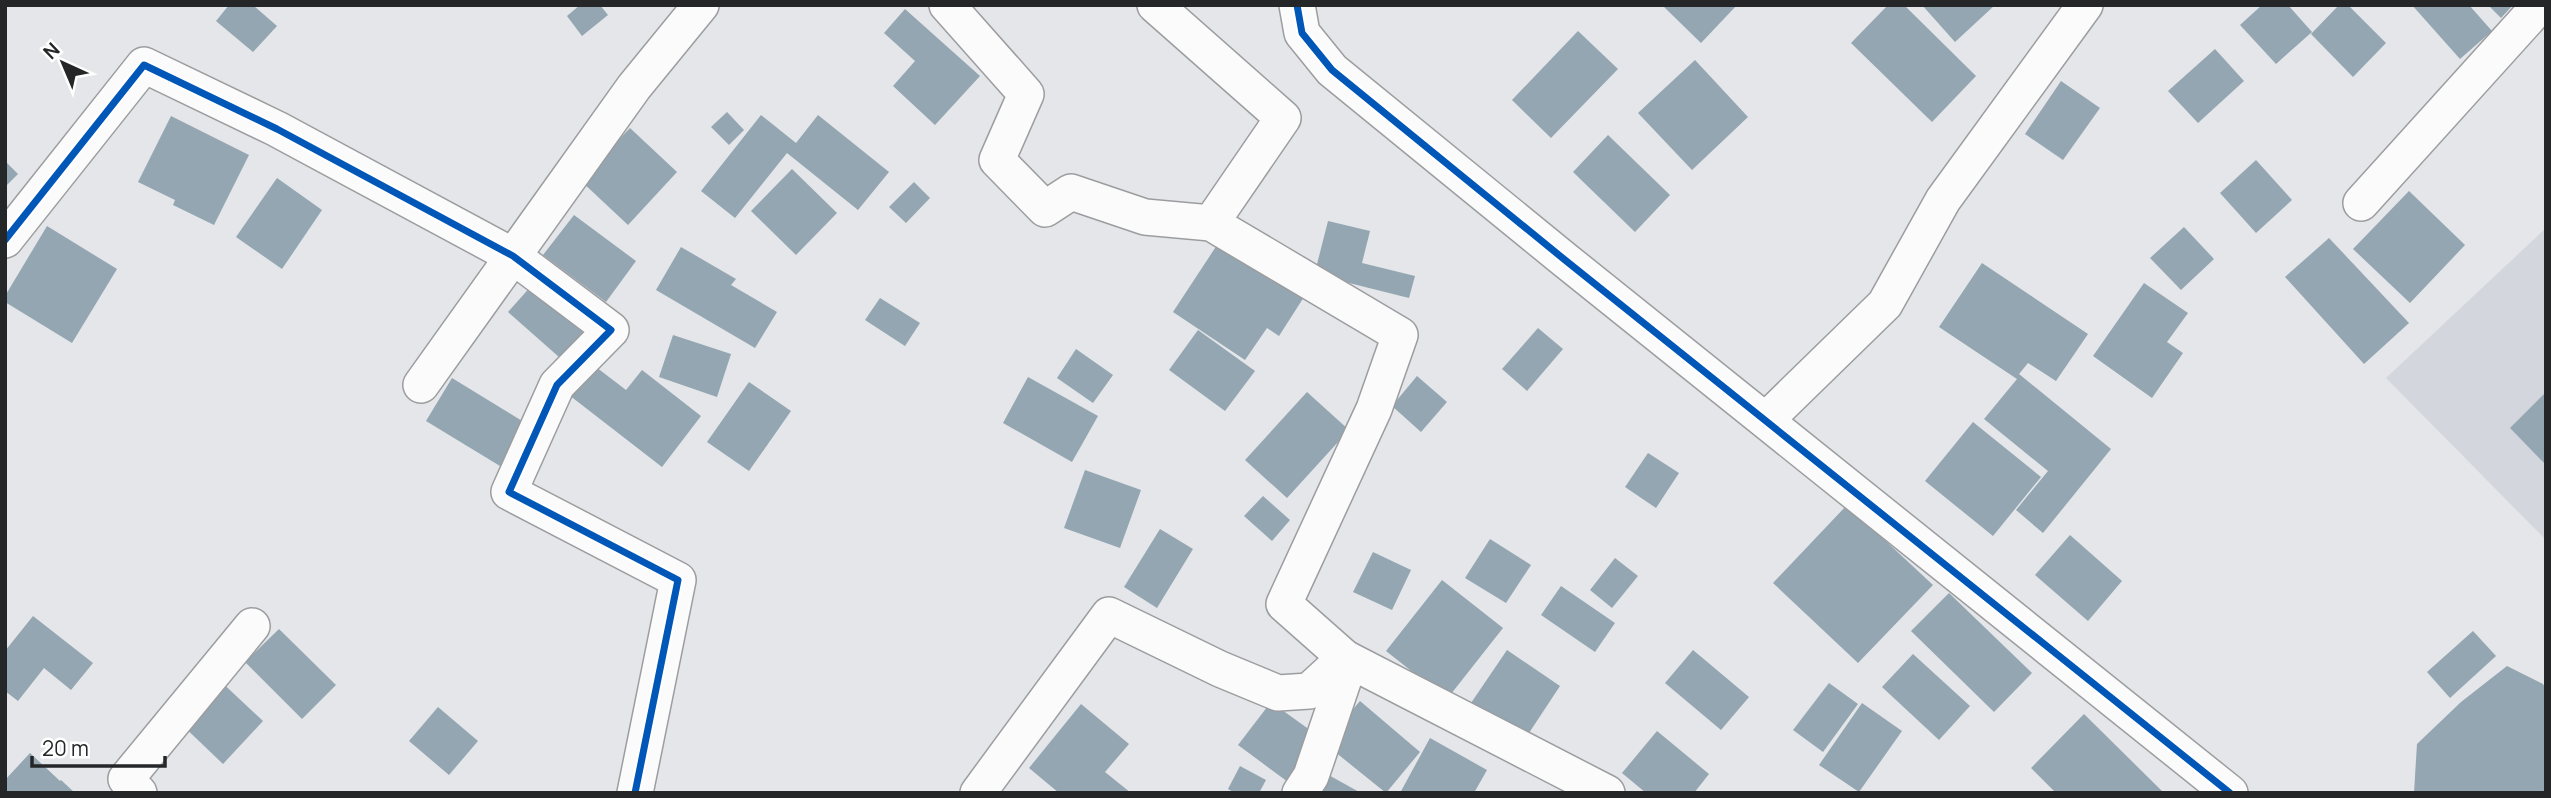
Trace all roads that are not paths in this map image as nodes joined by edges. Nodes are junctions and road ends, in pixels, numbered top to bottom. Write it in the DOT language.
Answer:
graph roads {
  1 [pos="701,5"];
  2 [pos="947,5"];
  3 [pos="1155,5"];
  4 [pos="1297,5"];
  5 [pos="2085,5"];
  6 [pos="2540,5"];
  7 [pos="2361,203"];
  8 [pos="1211,223"];
  9 [pos="5,240"];
  10 [pos="513,256"];
  11 [pos="421,385"];
  12 [pos="1766,420"];
  13 [pos="252,626"];
  14 [pos="1348,659"];
  15 [pos="139,793"];
  16 [pos="635,793"];
  17 [pos="978,793"];
  18 [pos="1300,793"];
  19 [pos="1606,793"];
  20 [pos="2230,793"];
  1 -- 10 [label="street"];
  2 -- 8 [label="street"];
  3 -- 8 [label="street"];
  4 -- 12 [label="street"];
  5 -- 12 [label="street"];
  6 -- 7 [label="street"];
  8 -- 14 [label="street"];
  9 -- 10 [label="street"];
  10 -- 11 [label="street"];
  10 -- 16 [label="street"];
  12 -- 20 [label="street"];
  13 -- 15 [label="street"];
  14 -- 17 [label="street"];
  14 -- 18 [label="street"];
  14 -- 19 [label="street"];
}
